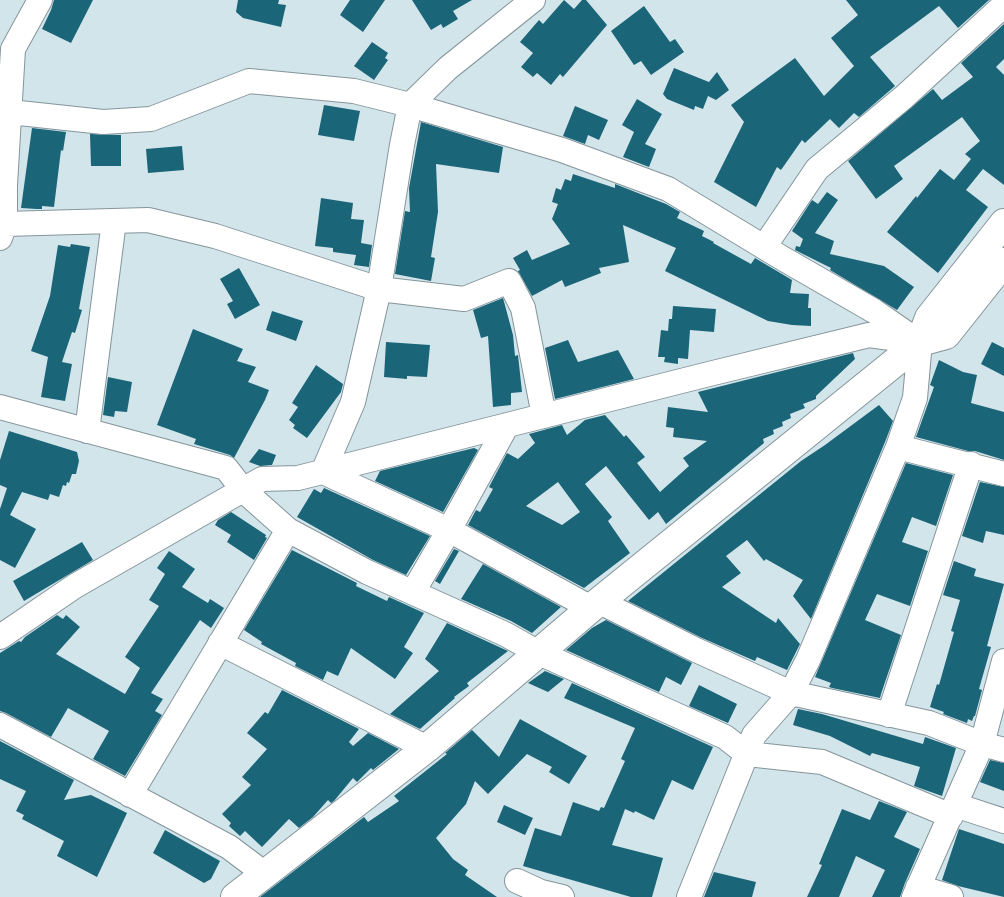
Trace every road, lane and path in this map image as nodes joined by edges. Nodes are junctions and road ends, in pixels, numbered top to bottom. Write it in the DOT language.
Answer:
graph roads {
  1 [pos="40,0"];
  2 [pos="533,0"];
  3 [pos="1004,5"];
  4 [pos="410,104"];
  5 [pos="10,112"];
  6 [pos="2,185"];
  7 [pos="114,221"];
  8 [pos="1004,223"];
  9 [pos="3,232"];
  10 [pos="764,247"];
  11 [pos="1004,262"];
  12 [pos="379,289"];
  13 [pos="920,342"];
  14 [pos="0,408"];
  15 [pos="544,416"];
  16 [pos="507,425"];
  17 [pos="87,430"];
  18 [pos="898,447"];
  19 [pos="971,464"];
  20 [pos="323,472"];
  21 [pos="1004,474"];
  22 [pos="243,490"];
  23 [pos="288,530"];
  24 [pos="449,530"];
  25 [pos="413,592"];
  26 [pos="595,605"];
  27 [pos="0,637"];
  28 [pos="220,643"];
  29 [pos="537,652"];
  30 [pos="1004,661"];
  31 [pos="791,693"];
  32 [pos="889,715"];
  33 [pos="0,725"];
  34 [pos="993,747"];
  35 [pos="427,748"];
  36 [pos="746,754"];
  37 [pos="130,795"];
  38 [pos="953,810"];
  39 [pos="1004,821"];
  40 [pos="265,874"];
  41 [pos="518,880"];
  42 [pos="916,892"];
  43 [pos="235,897"];
  44 [pos="562,897"];
  45 [pos="689,897"];
  46 [pos="951,897"];
  1 -- 5 [label="street"];
  2 -- 4 [label="street"];
  3 -- 10 [label="street"];
  4 -- 5 [label="street"];
  4 -- 10 [label="street"];
  4 -- 12 [label="street"];
  5 -- 6 [label="street"];
  6 -- 9 [label="street"];
  7 -- 9 [label="street"];
  7 -- 12 [label="street"];
  7 -- 17 [label="street"];
  8 -- 13 [label="main road"];
  10 -- 13 [label="street"];
  11 -- 13 [label="main road"];
  12 -- 15 [label="street"];
  12 -- 20 [label="street"];
  13 -- 15 [label="street"];
  13 -- 18 [label="street"];
  13 -- 26 [label="main road"];
  14 -- 17 [label="street"];
  15 -- 16 [label="street"];
  16 -- 20 [label="street"];
  16 -- 24 [label="street"];
  17 -- 22 [label="street"];
  18 -- 19 [label="street"];
  18 -- 31 [label="street"];
  19 -- 21 [label="street"];
  19 -- 32 [label="street"];
  20 -- 22 [label="street"];
  20 -- 24 [label="street"];
  22 -- 23 [label="street"];
  22 -- 27 [label="street"];
  23 -- 25 [label="street"];
  23 -- 28 [label="street"];
  24 -- 25 [label="street"];
  24 -- 26 [label="street"];
  25 -- 29 [label="street"];
  26 -- 29 [label="main road"];
  26 -- 31 [label="street"];
  28 -- 35 [label="street"];
  28 -- 37 [label="street"];
  29 -- 35 [label="main road"];
  29 -- 36 [label="street"];
  30 -- 34 [label="street"];
  31 -- 32 [label="street"];
  31 -- 36 [label="street"];
  32 -- 34 [label="street"];
  33 -- 37 [label="street"];
  34 -- 38 [label="street"];
  35 -- 40 [label="main road"];
  36 -- 38 [label="street"];
  36 -- 45 [label="street"];
  37 -- 40 [label="street"];
  38 -- 39 [label="street"];
  38 -- 42 [label="street"];
  40 -- 43 [label="main road"];
  41 -- 44 [label="street"];
  42 -- 46 [label="street"];
}
